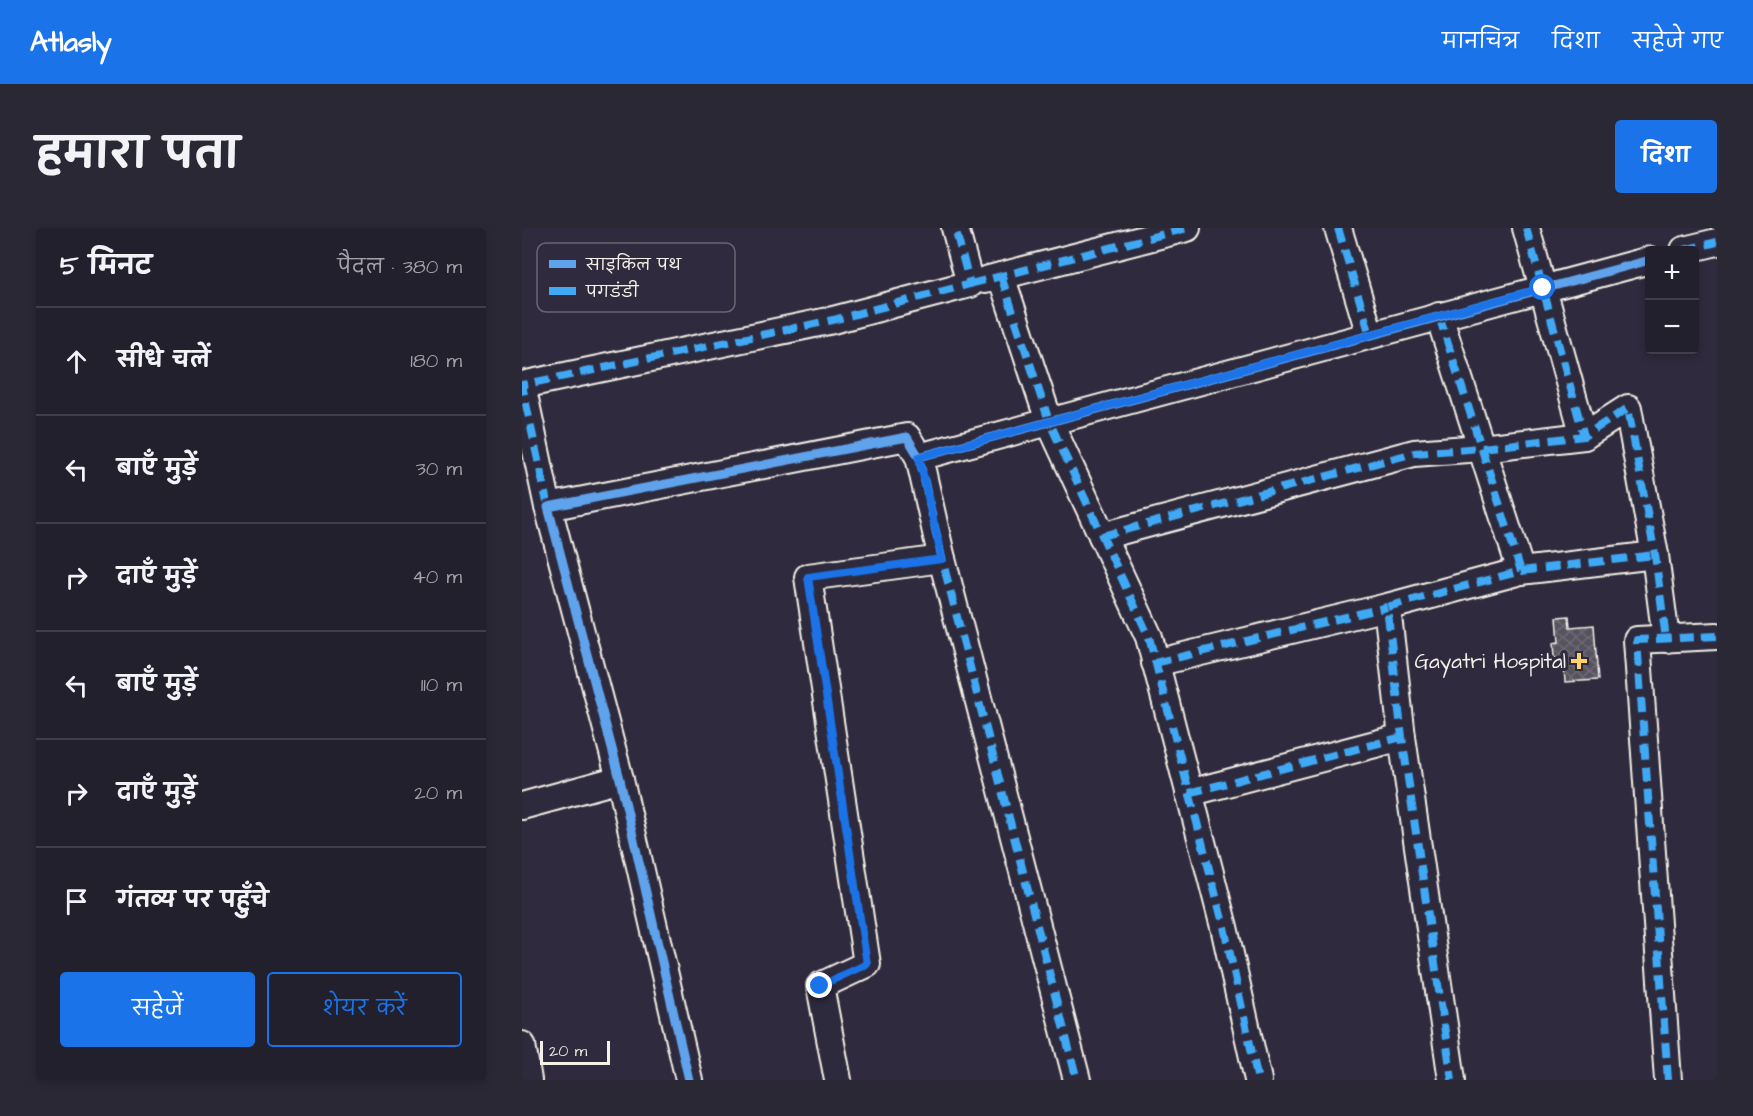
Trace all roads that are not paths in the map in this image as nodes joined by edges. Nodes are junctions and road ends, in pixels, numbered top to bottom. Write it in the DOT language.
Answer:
graph roads {
  1 [pos="955,228"];
  2 [pos="1187,228"];
  3 [pos="1338,228"];
  4 [pos="1526,228"];
  5 [pos="1153,232"];
  6 [pos="1717,242"];
  7 [pos="1699,246"];
  8 [pos="1645,261"];
  9 [pos="1000,276"];
  10 [pos="970,284"];
  11 [pos="1543,288"];
  12 [pos="1439,316"];
  13 [pos="1370,335"];
  14 [pos="1049,421"];
  15 [pos="1584,436"];
  16 [pos="1481,448"];
  17 [pos="919,457"];
  18 [pos="548,507"];
  19 [pos="1102,536"];
  20 [pos="1655,555"];
  21 [pos="942,559"];
  22 [pos="1521,571"];
  23 [pos="1387,607"];
  24 [pos="1717,636"];
  25 [pos="1666,639"];
  26 [pos="1155,663"];
  27 [pos="1402,737"];
  28 [pos="620,779"];
  29 [pos="1189,792"];
  30 [pos="522,806"];
  31 [pos="522,1045"];
  32 [pos="528,1080"];
  33 [pos="689,1080"];
  34 [pos="838,1080"];
  35 [pos="1077,1080"];
  36 [pos="1258,1080"];
  37 [pos="1452,1080"];
  38 [pos="1668,1080"];
  1 -- 10 [label="street"];
  2 -- 5 [label="street"];
  3 -- 13 [label="street"];
  4 -- 11 [label="street"];
  5 -- 9 [label="street"];
  6 -- 7 [label="street"];
  8 -- 11 [label="street"];
  9 -- 10 [label="street"];
  9 -- 14 [label="street"];
  10 -- 18 [label="street"];
  11 -- 12 [label="street"];
  11 -- 15 [label="street"];
  12 -- 13 [label="street"];
  12 -- 16 [label="street"];
  13 -- 14 [label="street"];
  14 -- 17 [label="street"];
  14 -- 19 [label="street"];
  15 -- 16 [label="street"];
  15 -- 20 [label="street"];
  16 -- 19 [label="street"];
  16 -- 22 [label="street"];
  17 -- 18 [label="street"];
  17 -- 21 [label="street"];
  18 -- 28 [label="street"];
  19 -- 26 [label="street"];
  20 -- 22 [label="street"];
  20 -- 25 [label="street"];
  21 -- 34 [label="street"];
  21 -- 35 [label="street"];
  22 -- 23 [label="street"];
  23 -- 26 [label="street"];
  23 -- 27 [label="street"];
  24 -- 25 [label="street"];
  25 -- 38 [label="street"];
  26 -- 29 [label="street"];
  27 -- 29 [label="street"];
  27 -- 37 [label="street"];
  28 -- 30 [label="street"];
  28 -- 33 [label="street"];
  29 -- 36 [label="street"];
  31 -- 32 [label="street"];
}
